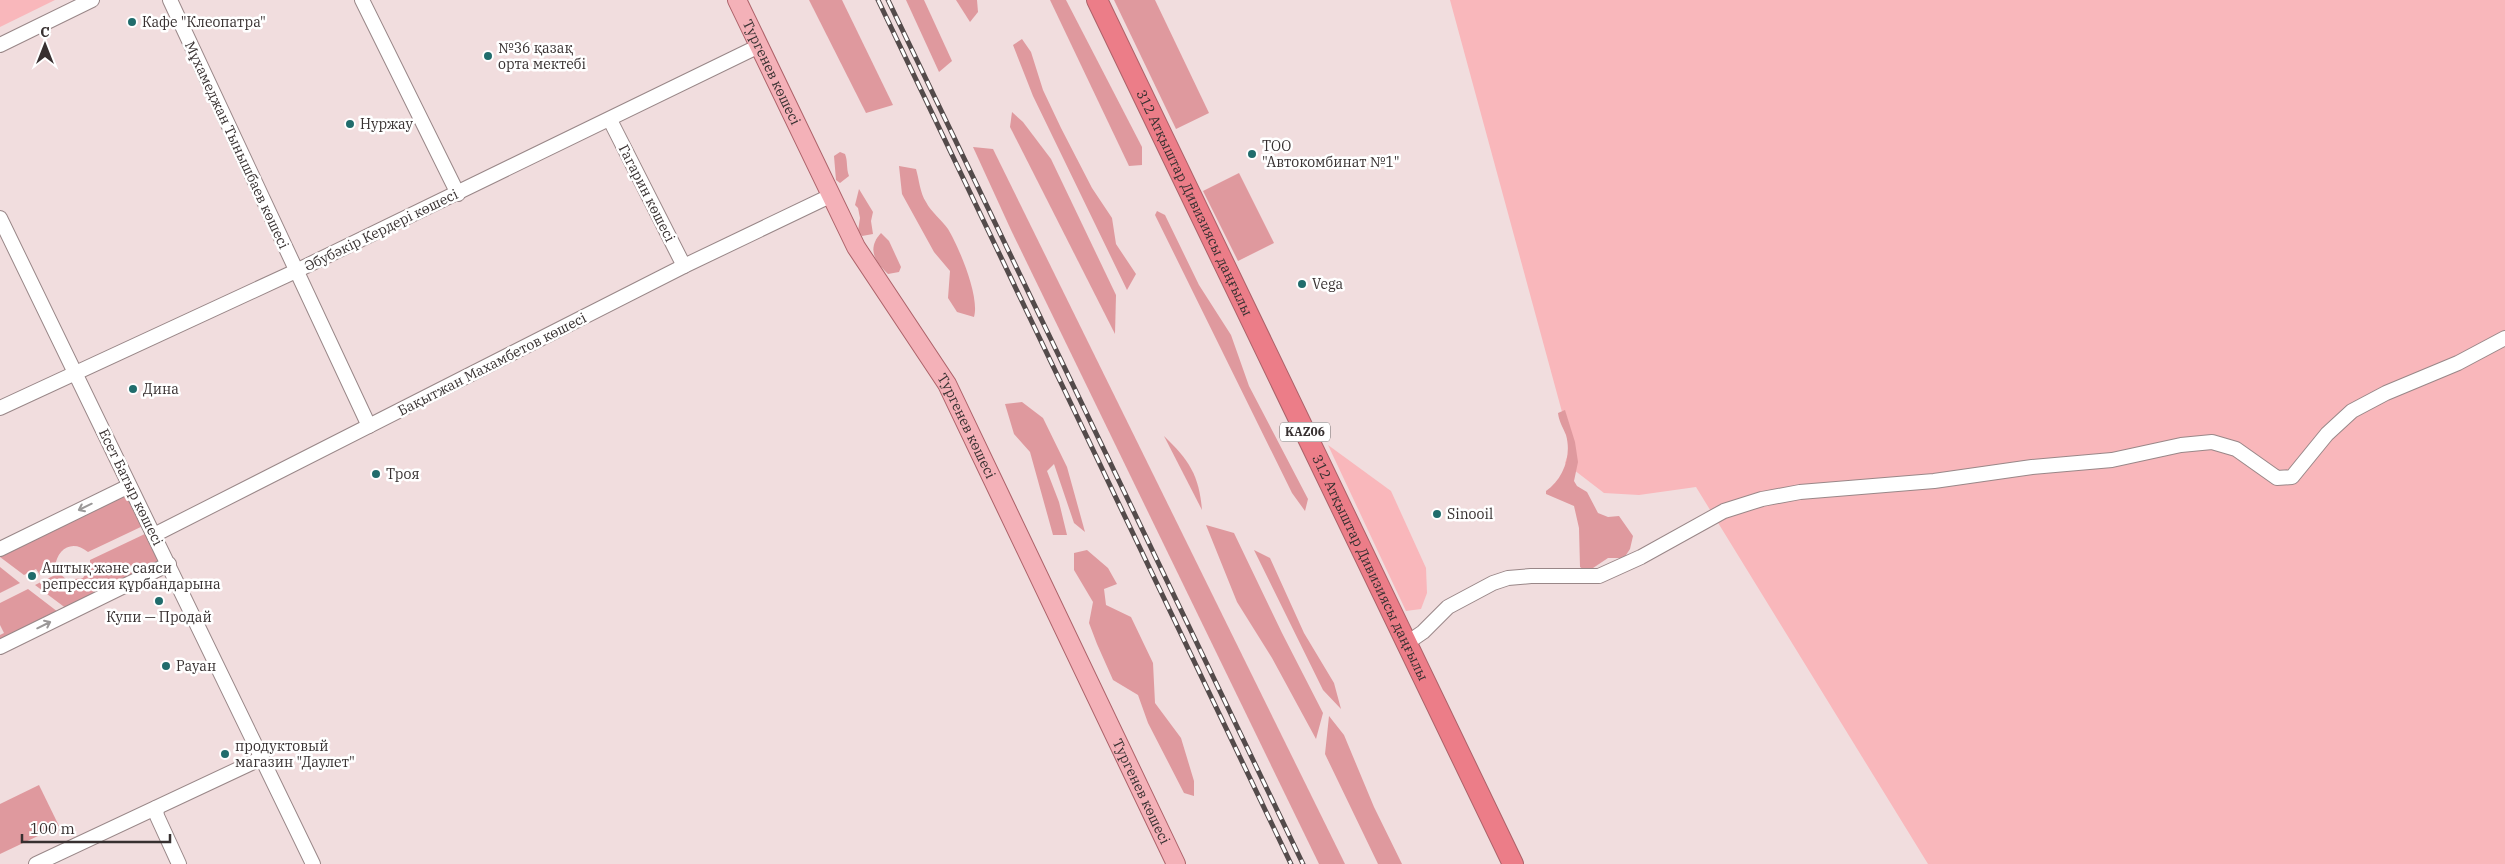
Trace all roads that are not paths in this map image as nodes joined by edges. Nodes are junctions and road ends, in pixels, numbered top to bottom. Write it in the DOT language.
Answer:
graph roads {
  1 [pos="92,0"];
  2 [pos="170,0"];
  3 [pos="362,0"];
  4 [pos="737,0"];
  5 [pos="1097,0"];
  6 [pos="0,45"];
  7 [pos="759,46"];
  8 [pos="610,120"];
  9 [pos="458,194"];
  10 [pos="830,196"];
  11 [pos="0,218"];
  12 [pos="684,266"];
  13 [pos="296,271"];
  14 [pos="2505,338"];
  15 [pos="75,374"];
  16 [pos="0,408"];
  17 [pos="369,426"];
  18 [pos="129,486"];
  19 [pos="154,535"];
  20 [pos="0,549"];
  21 [pos="169,564"];
  22 [pos="1407,643"];
  23 [pos="0,647"];
  24 [pos="262,758"];
  25 [pos="156,808"];
  26 [pos="39,864"];
  27 [pos="179,864"];
  28 [pos="313,864"];
  29 [pos="1176,864"];
  30 [pos="1513,864"];
  1 -- 6 [label="street"];
  2 -- 13 [label="street, Мұхамеджан Тынышбаев көшесі"];
  3 -- 9 [label="street"];
  4 -- 7 [label="main road, Тургенев көшесі"];
  5 -- 22 [label="highway, 312 Атқыштар Дивизиясы даңғылы / KАZ06"];
  7 -- 8 [label="street, Әбубәкір Кердері көшесі"];
  7 -- 10 [label="main road, Тургенев көшесі"];
  8 -- 9 [label="street, Әбубәкір Кердері көшесі"];
  8 -- 12 [label="street, Гагарин көшесі"];
  9 -- 13 [label="street, Әбубәкір Кердері көшесі"];
  10 -- 12 [label="street, Бақытжан Махамбетов көшесі"];
  10 -- 29 [label="main road, Тургенев көшесі"];
  11 -- 15 [label="street, Есет Батыр көшесі"];
  12 -- 17 [label="street, Бақытжан Махамбетов көшесі"];
  13 -- 15 [label="street, Әбубәкір Кердері көшесі"];
  13 -- 17 [label="street, Мұхамеджан Тынышбаев көшесі"];
  14 -- 22 [label="street"];
  15 -- 16 [label="street, Әбубәкір Кердері көшесі"];
  15 -- 18 [label="street, Есет Батыр көшесі"];
  17 -- 19 [label="street, Бақытжан Махамбетов көшесі"];
  18 -- 19 [label="street, Есет Батыр көшесі"];
  18 -- 20 [label="street, one-way"];
  19 -- 21 [label="street, Есет Батыр көшесі"];
  23 -- 21 [label="street, one-way"];
  21 -- 24 [label="street, Есет Батыр көшесі"];
  22 -- 30 [label="highway, 312 Атқыштар Дивизиясы даңғылы / KАZ06"];
  24 -- 25 [label="street"];
  24 -- 28 [label="street, Есет Батыр көшесі"];
  25 -- 26 [label="street"];
  25 -- 27 [label="street"];
}
